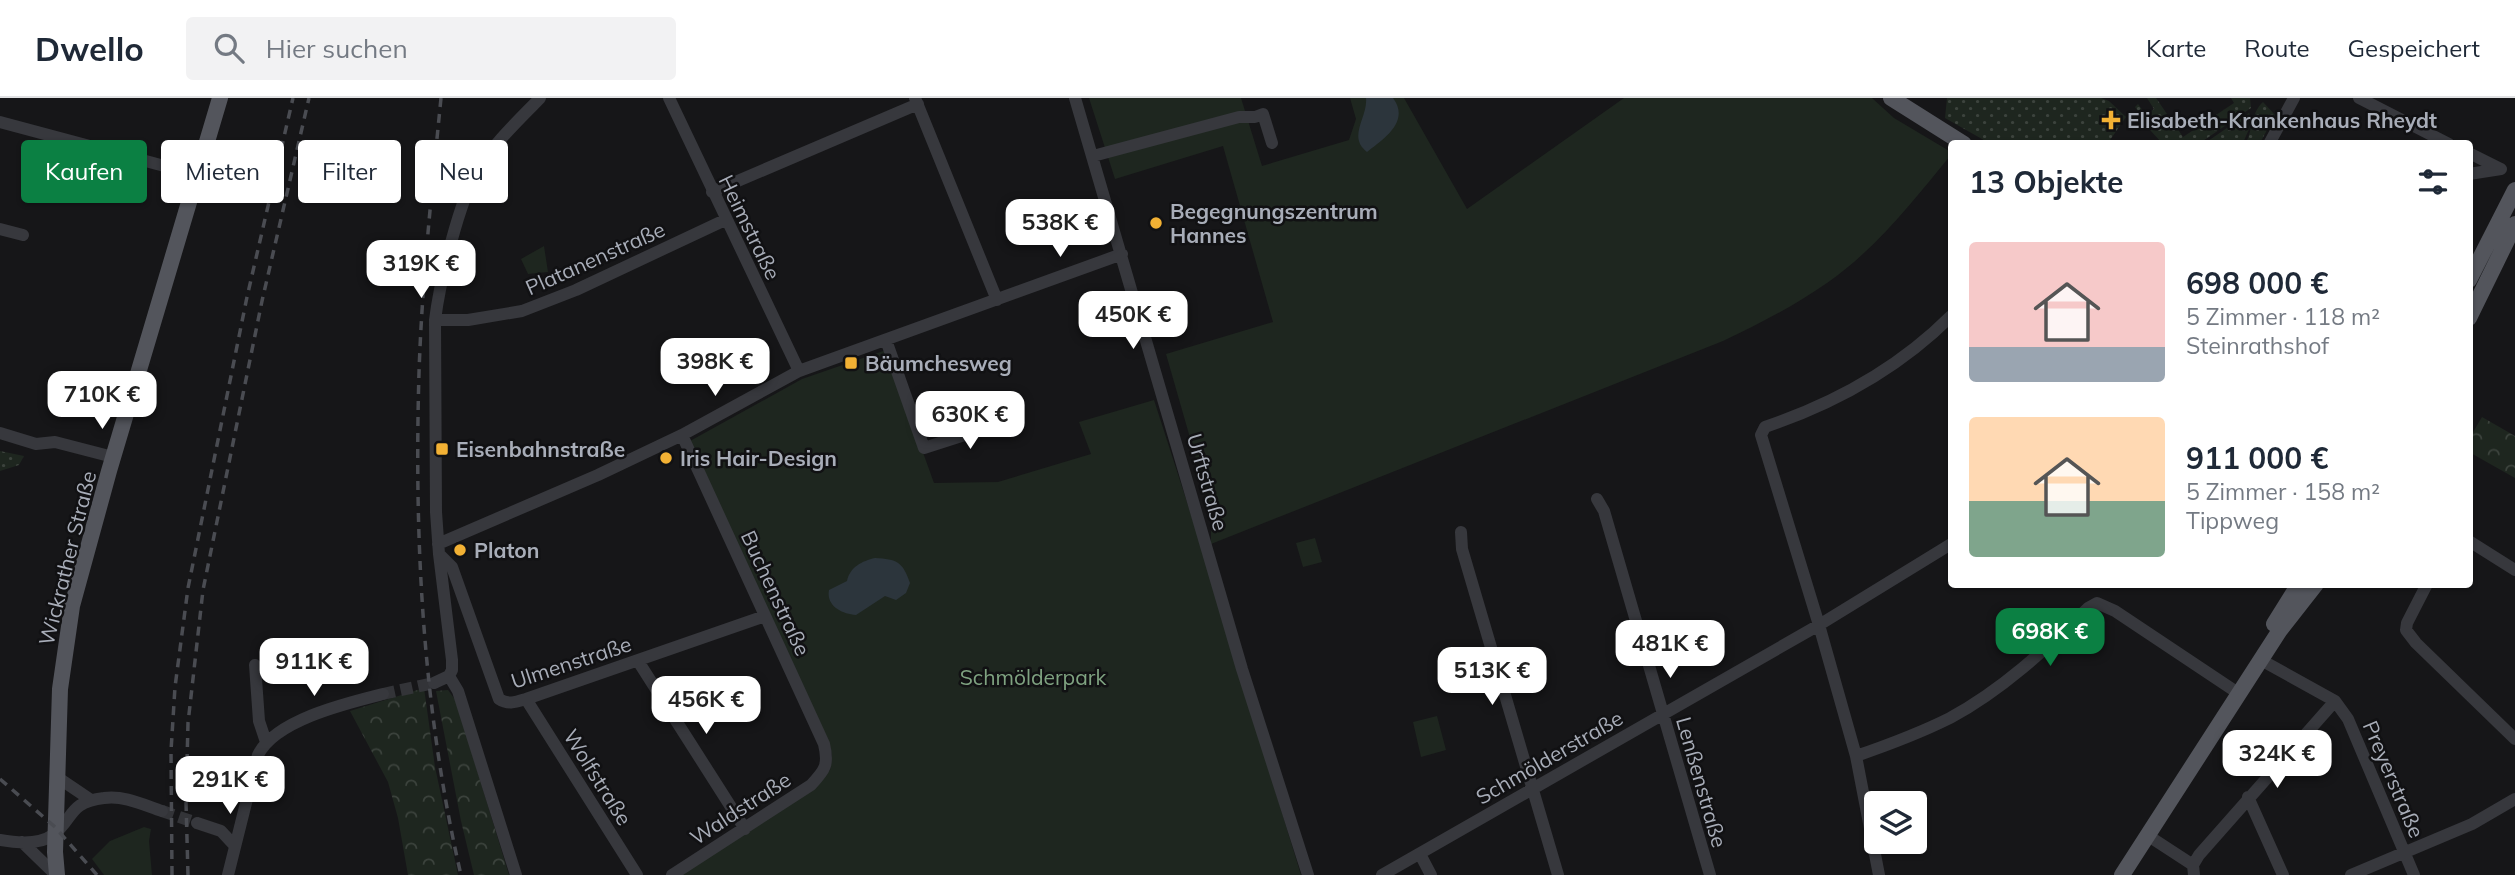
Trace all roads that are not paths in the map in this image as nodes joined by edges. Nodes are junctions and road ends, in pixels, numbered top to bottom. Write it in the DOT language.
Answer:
graph roads {
  1 [pos="220,98"];
  2 [pos="540,98"];
  3 [pos="669,98"];
  4 [pos="1074,98"];
  5 [pos="1891,98"];
  6 [pos="2294,98"];
  7 [pos="2359,98"];
  8 [pos="916,101"];
  9 [pos="0,122"];
  10 [pos="208,140"];
  11 [pos="1958,140"];
  12 [pos="2271,140"];
  13 [pos="2441,140"];
  14 [pos="1272,143"];
  15 [pos="2473,155"];
  16 [pos="1093,156"];
  17 [pos="161,165"];
  18 [pos="2473,173"];
  19 [pos="2515,190"];
  20 [pos="712,192"];
  21 [pos="190,203"];
  22 [pos="725,220"];
  23 [pos="2515,224"];
  24 [pos="0,229"];
  25 [pos="23,235"];
  26 [pos="1122,254"];
  27 [pos="2473,272"];
  28 [pos="997,300"];
  29 [pos="2473,310"];
  30 [pos="1948,319"];
  31 [pos="435,320"];
  32 [pos="886,340"];
  33 [pos="799,371"];
  34 [pos="1005,422"];
  35 [pos="0,433"];
  36 [pos="682,435"];
  37 [pos="113,457"];
  38 [pos="1597,499"];
  39 [pos="1461,532"];
  40 [pos="2473,544"];
  41 [pos="1948,546"];
  42 [pos="438,549"];
  43 [pos="2515,570"];
  44 [pos="2296,588"];
  45 [pos="2313,588"];
  46 [pos="2425,588"];
  47 [pos="765,616"];
  48 [pos="1819,625"];
  49 [pos="2261,660"];
  50 [pos="638,661"];
  51 [pos="255,665"];
  52 [pos="449,676"];
  53 [pos="434,682"];
  54 [pos="2232,689"];
  55 [pos="383,694"];
  56 [pos="526,699"];
  57 [pos="2334,701"];
  58 [pos="1662,713"];
  59 [pos="2515,738"];
  60 [pos="266,742"];
  61 [pos="1856,756"];
  62 [pos="825,770"];
  63 [pos="57,777"];
  64 [pos="1533,788"];
  65 [pos="2248,797"];
  66 [pos="2515,799"];
  67 [pos="91,800"];
  68 [pos="162,811"];
  69 [pos="197,823"];
  70 [pos="745,829"];
  71 [pos="56,833"];
  72 [pos="2147,835"];
  73 [pos="0,840"];
  74 [pos="22,842"];
  75 [pos="234,845"];
  76 [pos="2404,853"];
  77 [pos="1420,854"];
  78 [pos="2193,870"];
  79 [pos="1309,872"];
  80 [pos="57,875"];
  81 [pos="228,875"];
  82 [pos="516,875"];
  83 [pos="637,875"];
  84 [pos="673,875"];
  85 [pos="1382,875"];
  86 [pos="1431,875"];
  87 [pos="1558,875"];
  88 [pos="1710,875"];
  89 [pos="1879,875"];
  90 [pos="2111,875"];
  91 [pos="2122,875"];
  92 [pos="2283,875"];
  93 [pos="2351,875"];
  94 [pos="2414,875"];
  1 -- 10 [label="main road, Wickrather Straße"];
  2 -- 31 [label="street"];
  3 -- 20 [label="street, Heimstraße"];
  4 -- 16 [label="street, Urftstraße"];
  5 -- 11 [label="main road"];
  6 -- 12 [label="street"];
  7 -- 13 [label="street"];
  8 -- 20 [label="street"];
  8 -- 28 [label="street"];
  9 -- 17 [label="street"];
  14 -- 16 [label="street"];
  15 -- 18 [label="street"];
  16 -- 26 [label="street, Urftstraße"];
  19 -- 27 [label="main road"];
  20 -- 22 [label="street, Heimstraße"];
  21 -- 37 [label="main road, Wickrather Straße"];
  22 -- 31 [label="street, Platanenstraße"];
  22 -- 33 [label="street, Heimstraße"];
  23 -- 29 [label="main road"];
  24 -- 25 [label="street"];
  26 -- 28 [label="street"];
  26 -- 79 [label="street, Urftstraße"];
  28 -- 32 [label="street"];
  30 -- 48 [label="street"];
  31 -- 42 [label="street"];
  32 -- 33 [label="street"];
  32 -- 34 [label="street"];
  33 -- 36 [label="street"];
  35 -- 37 [label="street"];
  36 -- 42 [label="street"];
  36 -- 47 [label="street, Buchenstraße"];
  37 -- 63 [label="main road, Wickrather Straße"];
  38 -- 58 [label="street, Lenßenstraße"];
  39 -- 64 [label="street"];
  40 -- 43 [label="street"];
  41 -- 48 [label="street, Schmölderstraße"];
  42 -- 52 [label="street"];
  42 -- 56 [label="street, Ulmenstraße"];
  44 -- 54 [label="main road"];
  45 -- 49 [label="main road"];
  46 -- 59 [label="street"];
  47 -- 50 [label="street, Ulmenstraße"];
  47 -- 62 [label="street, Buchenstraße"];
  48 -- 58 [label="street, Schmölderstraße"];
  48 -- 61 [label="street"];
  49 -- 57 [label="street, Preyerstraße"];
  49 -- 72 [label="main road"];
  50 -- 56 [label="street, Ulmenstraße"];
  50 -- 70 [label="street"];
  51 -- 60 [label="street"];
  52 -- 53 [label="street"];
  52 -- 82 [label="street"];
  54 -- 61 [label="street"];
  54 -- 90 [label="main road"];
  55 -- 60 [label="street"];
  56 -- 83 [label="street, Wolfstraße"];
  57 -- 65 [label="street"];
  57 -- 76 [label="street, Preyerstraße"];
  58 -- 64 [label="street, Schmölderstraße"];
  58 -- 88 [label="street, Lenßenstraße"];
  60 -- 75 [label="street"];
  61 -- 89 [label="street"];
  62 -- 70 [label="street, Waldstraße"];
  63 -- 67 [label="street"];
  63 -- 71 [label="main road, Wickrather Straße"];
  64 -- 77 [label="street, Schmölderstraße"];
  64 -- 87 [label="street"];
  65 -- 78 [label="street"];
  65 -- 92 [label="street"];
  66 -- 76 [label="street"];
  67 -- 68 [label="street"];
  67 -- 71 [label="street"];
  69 -- 75 [label="street"];
  70 -- 84 [label="street, Waldstraße"];
  71 -- 74 [label="street"];
  71 -- 80 [label="main road, Wickrather Straße"];
  72 -- 78 [label="street"];
  72 -- 91 [label="main road"];
  73 -- 74 [label="street"];
  74 -- 80 [label="street"];
  75 -- 81 [label="street"];
  76 -- 93 [label="street"];
  76 -- 94 [label="street, Preyerstraße"];
  77 -- 85 [label="street, Schmölderstraße"];
  77 -- 86 [label="street"];
}
